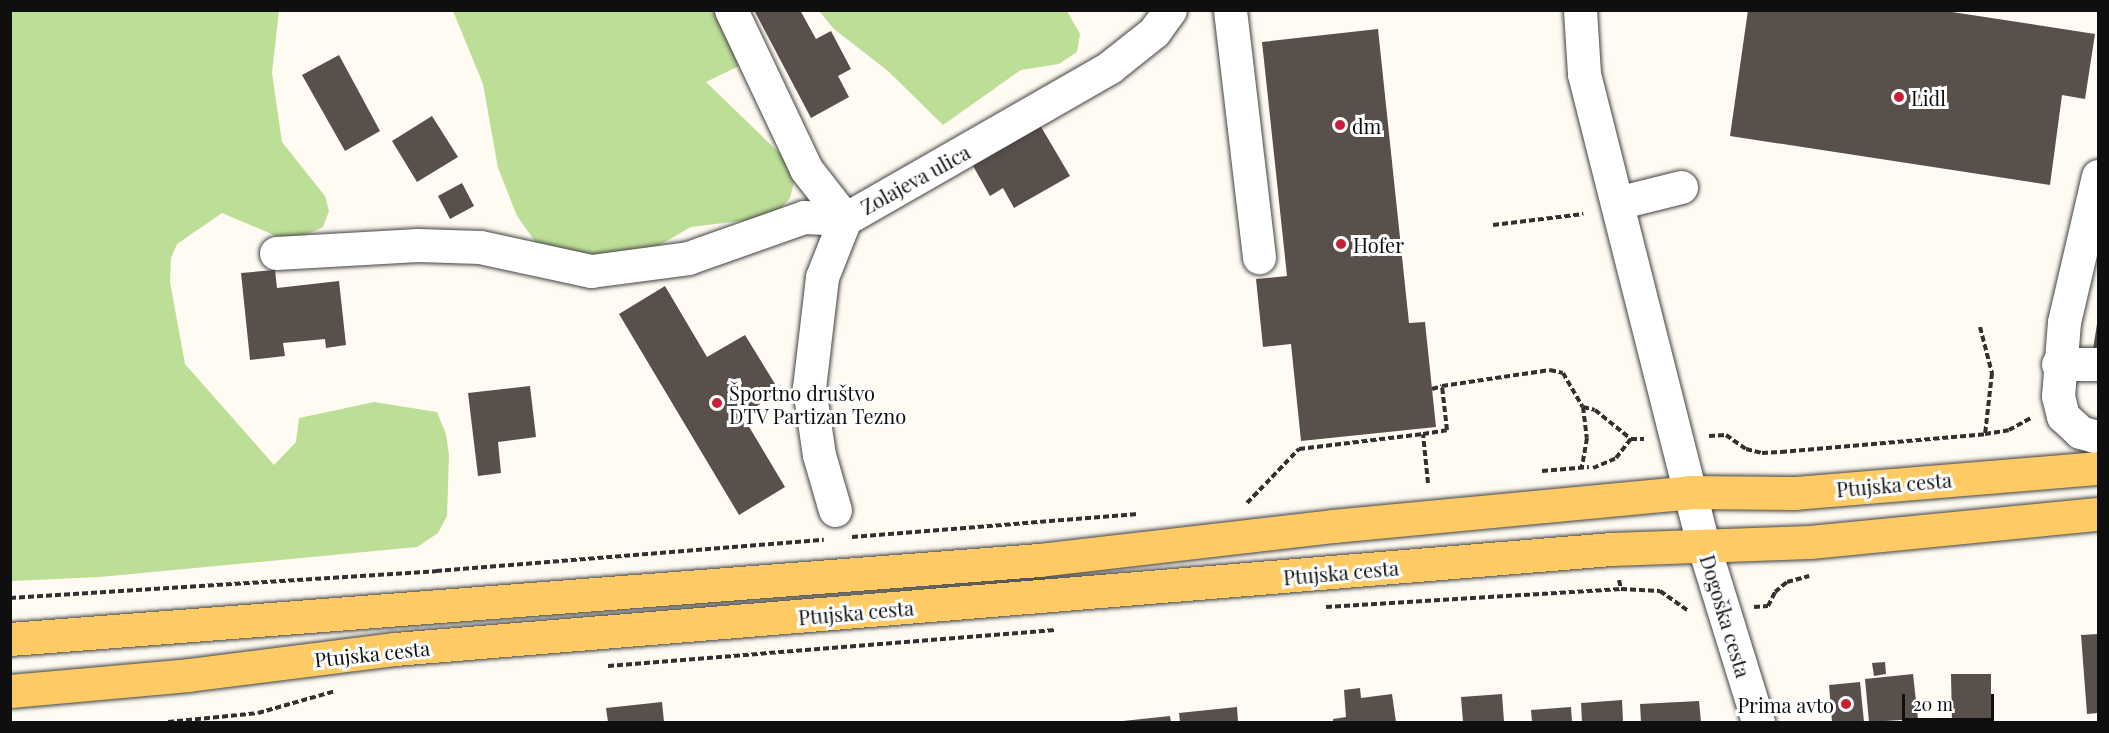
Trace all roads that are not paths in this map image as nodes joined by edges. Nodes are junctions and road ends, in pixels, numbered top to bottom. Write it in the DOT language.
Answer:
graph roads {
  1 [pos="731,10"];
  2 [pos="1170,10"];
  3 [pos="1230,10"];
  4 [pos="1580,10"];
  5 [pos="2098,176"];
  6 [pos="1681,187"];
  7 [pos="1617,203"];
  8 [pos="845,219"];
  9 [pos="276,253"];
  10 [pos="1259,257"];
  11 [pos="2058,364"];
  12 [pos="2098,364"];
  13 [pos="2098,437"];
  14 [pos="2098,468"];
  15 [pos="1690,492"];
  16 [pos="2098,513"];
  17 [pos="837,529"];
  18 [pos="1703,544"];
  19 [pos="10,639"];
  20 [pos="10,691"];
  21 [pos="1758,723"];
  1 -- 8 [label="street"];
  2 -- 8 [label="street, Zolajeva ulica"];
  3 -- 10 [label="street"];
  4 -- 7 [label="street"];
  5 -- 11 [label="street"];
  6 -- 7 [label="street"];
  7 -- 15 [label="street"];
  8 -- 9 [label="street"];
  8 -- 17 [label="street, Zolajeva ulica"];
  11 -- 12 [label="street"];
  11 -- 13 [label="street"];
  14 -- 15 [label="main road, Ptujska cesta"];
  15 -- 18 [label="street"];
  15 -- 19 [label="main road, Ptujska cesta"];
  16 -- 18 [label="main road, Ptujska cesta"];
  18 -- 20 [label="main road, Ptujska cesta"];
  18 -- 21 [label="street, Dogoška cesta"];
}
